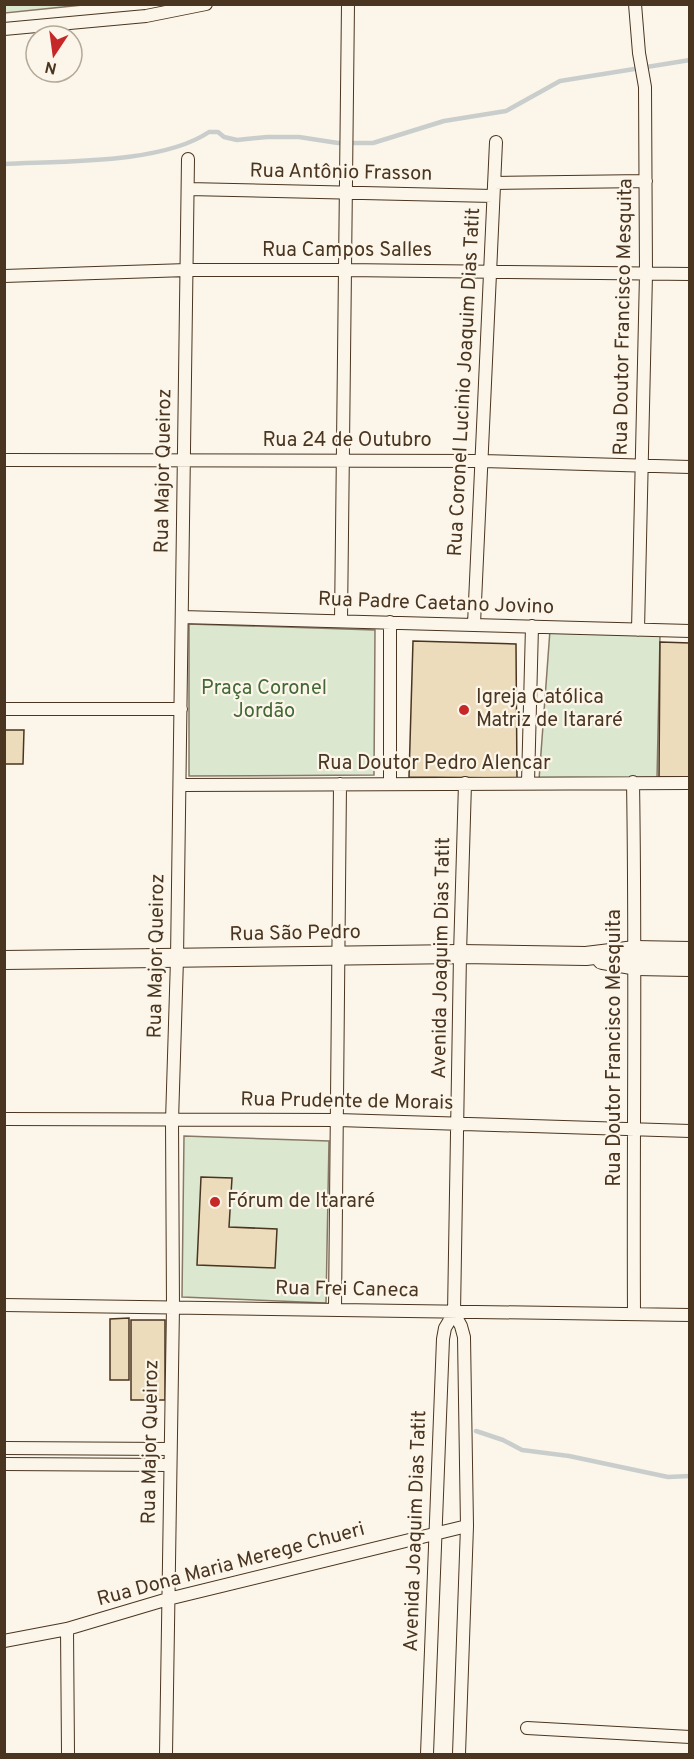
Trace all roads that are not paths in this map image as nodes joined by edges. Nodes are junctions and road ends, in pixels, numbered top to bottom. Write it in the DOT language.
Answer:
graph roads {
  1 [pos="206,4"];
  2 [pos="348,4"];
  3 [pos="635,4"];
  4 [pos="4,29"];
  5 [pos="496,142"];
  6 [pos="188,159"];
  7 [pos="645,181"];
  8 [pos="188,189"];
  9 [pos="494,189"];
  10 [pos="346,193"];
  11 [pos="187,270"];
  12 [pos="345,270"];
  13 [pos="490,272"];
  14 [pos="646,274"];
  15 [pos="690,274"];
  16 [pos="4,276"];
  17 [pos="4,460"];
  18 [pos="184,461"];
  19 [pos="343,461"];
  20 [pos="482,461"];
  21 [pos="642,467"];
  22 [pos="690,467"];
  23 [pos="182,617"];
  24 [pos="341,621"];
  25 [pos="390,622"];
  26 [pos="474,624"];
  27 [pos="531,626"];
  28 [pos="638,630"];
  29 [pos="690,631"];
  30 [pos="4,709"];
  31 [pos="181,709"];
  32 [pos="633,782"];
  33 [pos="390,783"];
  34 [pos="465,783"];
  35 [pos="528,783"];
  36 [pos="690,783"];
  37 [pos="180,784"];
  38 [pos="340,784"];
  39 [pos="690,951"];
  40 [pos="460,954"];
  41 [pos="339,956"];
  42 [pos="636,958"];
  43 [pos="177,959"];
  44 [pos="4,960"];
  45 [pos="690,967"];
  46 [pos="4,1119"];
  47 [pos="338,1120"];
  48 [pos="172,1121"];
  49 [pos="458,1123"];
  50 [pos="633,1131"];
  51 [pos="690,1131"];
  52 [pos="4,1305"];
  53 [pos="173,1307"];
  54 [pos="335,1309"];
  55 [pos="454,1313"];
  56 [pos="634,1313"];
  57 [pos="690,1315"];
  58 [pos="4,1448"];
  59 [pos="171,1449"];
  60 [pos="4,1464"];
  61 [pos="170,1465"];
  62 [pos="467,1526"];
  63 [pos="435,1533"];
  64 [pos="168,1599"];
  65 [pos="67,1629"];
  66 [pos="4,1641"];
  67 [pos="527,1728"];
  68 [pos="690,1737"];
  69 [pos="68,1755"];
  70 [pos="166,1755"];
  71 [pos="427,1755"];
  72 [pos="459,1755"];
  1 -- 4 [label="street"];
  2 -- 10 [label="street"];
  3 -- 7 [label="street, Rua Doutor Francisco Mesquita"];
  5 -- 9 [label="street, Rua Coronel Lucinio Joaquim Dias Tatit"];
  6 -- 8 [label="street, Rua Major Queiroz"];
  7 -- 9 [label="street, Rua Antônio Frasson"];
  7 -- 14 [label="street, Rua Doutor Francisco Mesquita"];
  8 -- 10 [label="street, Rua Antônio Frasson"];
  8 -- 11 [label="street, Rua Major Queiroz"];
  9 -- 10 [label="street, Rua Antônio Frasson"];
  9 -- 13 [label="street, Rua Coronel Lucinio Joaquim Dias Tatit"];
  10 -- 12 [label="street"];
  11 -- 12 [label="street, Rua Campos Salles"];
  11 -- 16 [label="street, Rua Campos Salles"];
  11 -- 18 [label="street, Rua Major Queiroz"];
  12 -- 13 [label="street, Rua Campos Salles"];
  12 -- 19 [label="street"];
  13 -- 14 [label="street, Rua Campos Salles"];
  13 -- 20 [label="street, Rua Coronel Lucinio Joaquim Dias Tatit"];
  14 -- 15 [label="street, Rua Campos Salles"];
  14 -- 21 [label="street, Rua Doutor Francisco Mesquita"];
  17 -- 18 [label="street, Rua 24 de Outubro"];
  18 -- 19 [label="street, Rua 24 de Outubro"];
  18 -- 23 [label="street, Rua Major Queiroz"];
  19 -- 20 [label="street, Rua 24 de Outubro"];
  19 -- 24 [label="street"];
  20 -- 21 [label="street, Rua 24 de Outubro"];
  20 -- 26 [label="street, Rua Coronel Lucinio Joaquim Dias Tatit"];
  21 -- 22 [label="street, Rua 24 de Outubro"];
  21 -- 28 [label="street, Rua Doutor Francisco Mesquita"];
  23 -- 24 [label="street, Rua Padre Caetano Jovino"];
  23 -- 31 [label="street, Rua Major Queiroz"];
  24 -- 25 [label="street, Rua Padre Caetano Jovino"];
  25 -- 26 [label="street, Rua Padre Caetano Jovino"];
  25 -- 33 [label="street"];
  26 -- 27 [label="street, Rua Padre Caetano Jovino"];
  27 -- 28 [label="street, Rua Padre Caetano Jovino"];
  27 -- 35 [label="street"];
  28 -- 29 [label="street, Rua Padre Caetano Jovino"];
  30 -- 31 [label="street"];
  31 -- 37 [label="street, Rua Major Queiroz"];
  32 -- 35 [label="street, Rua Doutor Pedro Alencar"];
  32 -- 36 [label="street, Rua Doutor Pedro Alencar"];
  32 -- 42 [label="street, Rua Doutor Francisco Mesquita"];
  33 -- 34 [label="street, Rua Doutor Pedro Alencar"];
  33 -- 38 [label="street, Rua Doutor Pedro Alencar"];
  34 -- 35 [label="street, Rua Doutor Pedro Alencar"];
  34 -- 40 [label="street, Avenida Joaquim Dias Tatit"];
  37 -- 38 [label="street, Rua Doutor Pedro Alencar"];
  37 -- 43 [label="street, Rua Major Queiroz"];
  38 -- 41 [label="street"];
  39 -- 42 [label="main road, Rua São Pedro"];
  40 -- 41 [label="main road, Rua São Pedro"];
  40 -- 42 [label="main road, Rua São Pedro"];
  40 -- 49 [label="street, Avenida Joaquim Dias Tatit"];
  41 -- 43 [label="main road, Rua São Pedro"];
  41 -- 47 [label="street"];
  42 -- 45 [label="main road, Rua São Pedro"];
  42 -- 50 [label="street, Rua Doutor Francisco Mesquita"];
  43 -- 44 [label="main road, Rua São Pedro"];
  43 -- 48 [label="street, Rua Major Queiroz"];
  46 -- 48 [label="street, Rua Prudente de Morais"];
  47 -- 48 [label="street, Rua Prudente de Morais"];
  47 -- 49 [label="street, Rua Prudente de Morais"];
  47 -- 54 [label="street"];
  48 -- 53 [label="street, Rua Major Queiroz"];
  49 -- 50 [label="street, Rua Prudente de Morais"];
  49 -- 55 [label="street, Avenida Joaquim Dias Tatit"];
  50 -- 51 [label="street, Rua Prudente de Morais"];
  50 -- 56 [label="street, Rua Doutor Francisco Mesquita"];
  52 -- 53 [label="street, Rua Frei Caneca"];
  53 -- 54 [label="street, Rua Frei Caneca"];
  53 -- 59 [label="street, Rua Major Queiroz"];
  54 -- 55 [label="street, Rua Frei Caneca"];
  55 -- 56 [label="street, Rua Frei Caneca"];
  55 -- 62 [label="street, Avenida Joaquim Dias Tatit"];
  55 -- 63 [label="street, Avenida Joaquim Dias Tatit"];
  56 -- 57 [label="street, Rua Frei Caneca"];
  58 -- 59 [label="street"];
  59 -- 61 [label="street, Rua Major Queiroz"];
  60 -- 61 [label="street"];
  61 -- 64 [label="street, Rua Major Queiroz"];
  62 -- 63 [label="street, Rua Dona Maria Merege Chueri"];
  62 -- 72 [label="street, Avenida Joaquim Dias Tatit"];
  63 -- 64 [label="street, Rua Dona Maria Merege Chueri"];
  63 -- 71 [label="street, Avenida Joaquim Dias Tatit"];
  64 -- 65 [label="street, Rua Dona Maria Merege Chueri"];
  64 -- 70 [label="street, Rua Major Queiroz"];
  65 -- 66 [label="street, Rua Dona Maria Merege Chueri"];
  65 -- 69 [label="street"];
  67 -- 68 [label="street"];
}
